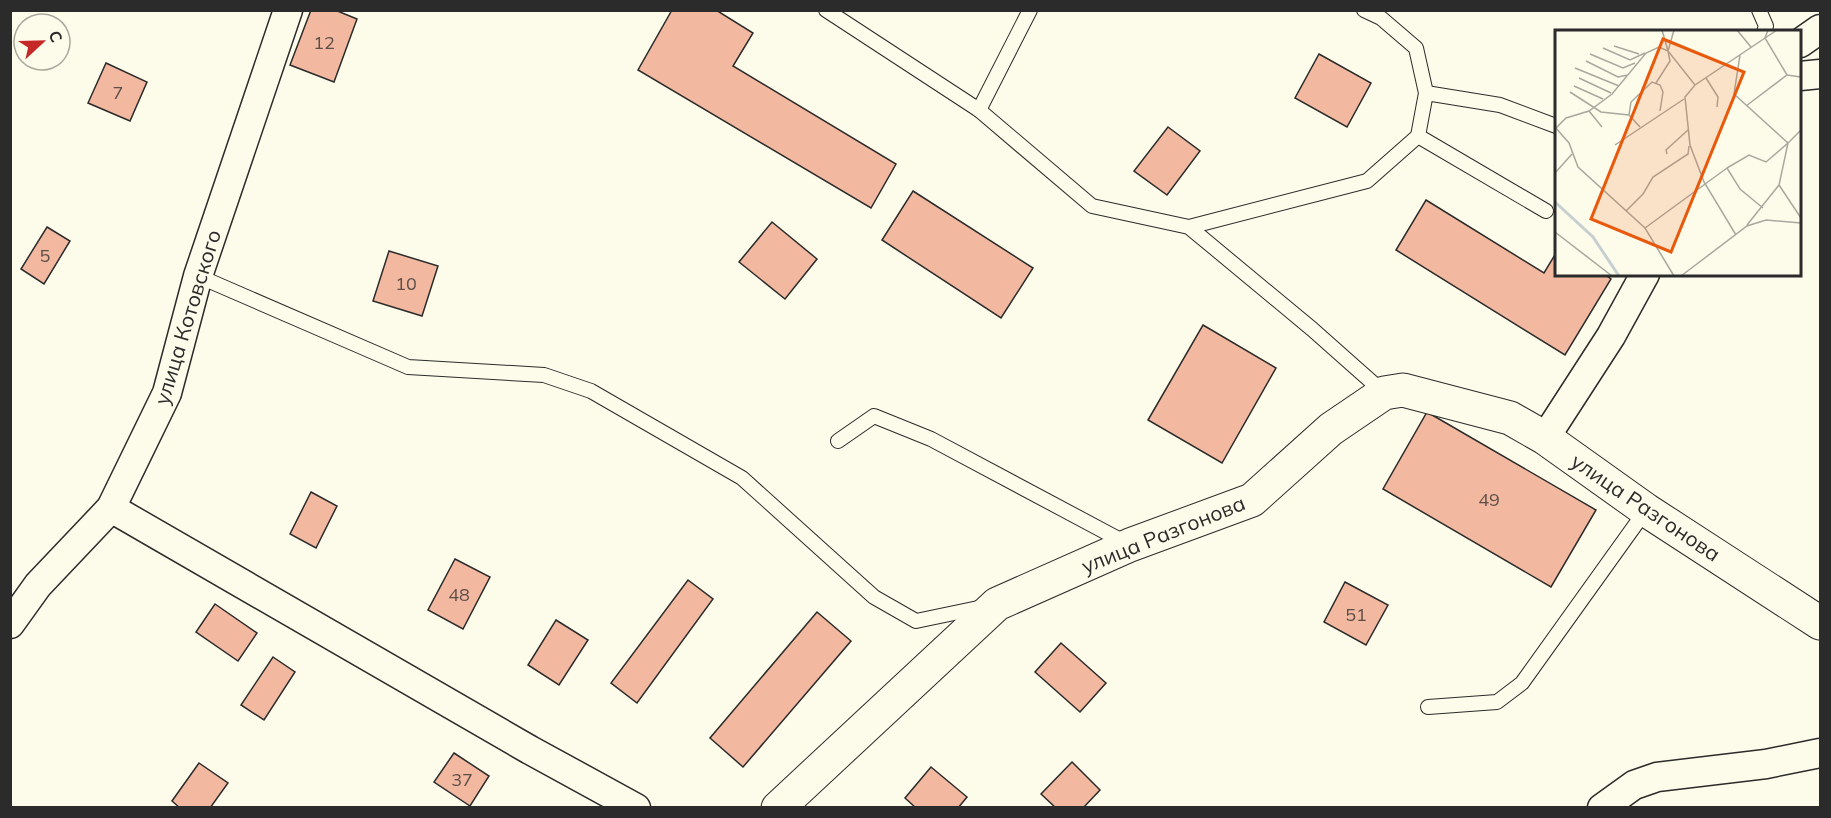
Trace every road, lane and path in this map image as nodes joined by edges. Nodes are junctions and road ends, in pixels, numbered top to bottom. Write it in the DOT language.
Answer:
graph roads {
  1 [pos="288,10"];
  2 [pos="826,10"];
  3 [pos="1030,10"];
  4 [pos="1364,10"];
  5 [pos="1759,10"];
  6 [pos="1821,29"];
  7 [pos="1765,30"];
  8 [pos="1801,42"];
  9 [pos="1821,74"];
  10 [pos="1801,76"];
  11 [pos="1426,93"];
  12 [pos="979,110"];
  13 [pos="1555,125"];
  14 [pos="1418,136"];
  15 [pos="1546,211"];
  16 [pos="1189,227"];
  17 [pos="198,276"];
  18 [pos="1643,276"];
  19 [pos="1384,393"];
  20 [pos="1545,438"];
  21 [pos="838,441"];
  22 [pos="111,508"];
  23 [pos="1646,510"];
  24 [pos="1130,545"];
  25 [pos="997,604"];
  26 [pos="1821,623"];
  27 [pos="10,624"];
  28 [pos="1428,706"];
  29 [pos="1821,753"];
  30 [pos="636,807"];
  31 [pos="778,807"];
  32 [pos="1602,807"];
  1 -- 17 [label="street, улица Котовского"];
  2 -- 12 [label="lane"];
  3 -- 12 [label="lane"];
  4 -- 11 [label="lane"];
  5 -- 7 [label="lane"];
  6 -- 8 [label="street"];
  9 -- 10 [label="street"];
  11 -- 13 [label="lane"];
  11 -- 14 [label="lane"];
  12 -- 16 [label="lane"];
  14 -- 15 [label="lane"];
  14 -- 16 [label="lane"];
  16 -- 19 [label="lane"];
  17 -- 22 [label="street, улица Котовского"];
  17 -- 25 [label="lane"];
  18 -- 20 [label="street"];
  19 -- 20 [label="street, улица Разгонова"];
  19 -- 24 [label="street, улица Разгонова"];
  20 -- 23 [label="street, улица Разгонова"];
  21 -- 24 [label="lane"];
  22 -- 27 [label="street, улица Котовского"];
  22 -- 30 [label="street"];
  23 -- 26 [label="street, улица Разгонова"];
  23 -- 28 [label="lane"];
  24 -- 25 [label="street, улица Разгонова"];
  25 -- 31 [label="street, улица Разгонова"];
  29 -- 32 [label="street"];
}
